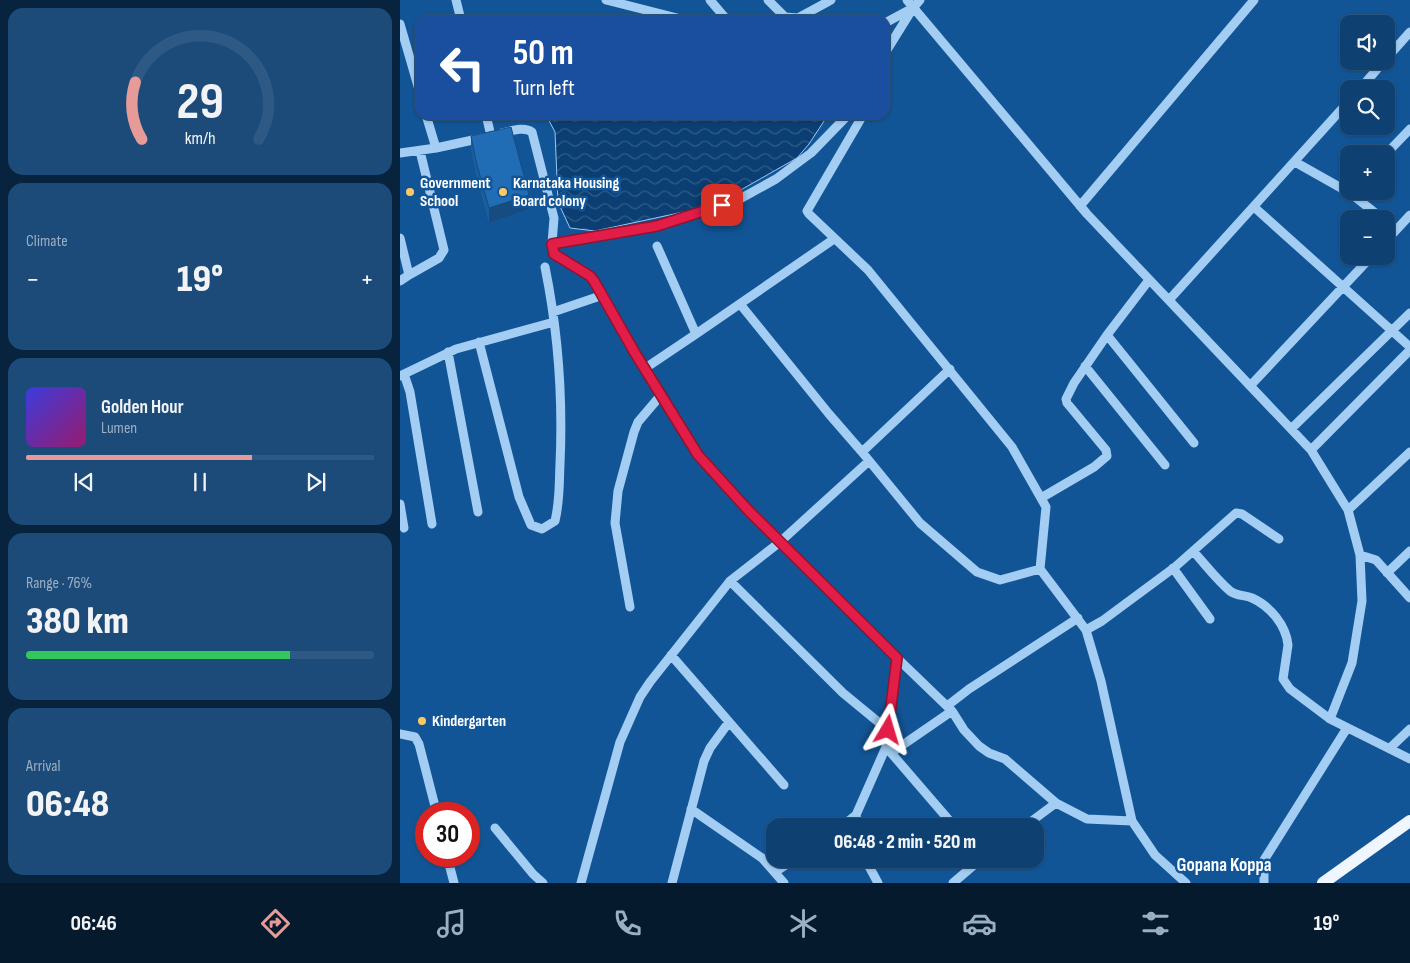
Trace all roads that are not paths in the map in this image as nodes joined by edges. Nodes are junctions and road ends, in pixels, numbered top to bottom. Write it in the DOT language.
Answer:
graph roads {
  1 [pos="456,0"];
  2 [pos="606,0"];
  3 [pos="710,0"];
  4 [pos="768,0"];
  5 [pos="831,0"];
  6 [pos="920,0"];
  7 [pos="1254,0"];
  8 [pos="910,4"];
  9 [pos="460,15"];
  10 [pos="666,15"];
  11 [pos="723,15"];
  12 [pos="784,15"];
  13 [pos="804,15"];
  14 [pos="890,19"];
  15 [pos="400,24"];
  16 [pos="1410,32"];
  17 [pos="890,43"];
  18 [pos="1395,49"];
  19 [pos="1376,70"];
  20 [pos="415,76"];
  21 [pos="1368,80"];
  22 [pos="1340,111"];
  23 [pos="428,120"];
  24 [pos="487,120"];
  25 [pos="843,120"];
  26 [pos="860,120"];
  27 [pos="1410,129"];
  28 [pos="491,136"];
  29 [pos="1395,145"];
  30 [pos="436,148"];
  31 [pos="420,151"];
  32 [pos="400,153"];
  33 [pos="1295,162"];
  34 [pos="1340,186"];
  35 [pos="1360,200"];
  36 [pos="1080,206"];
  37 [pos="1254,206"];
  38 [pos="1372,210"];
  39 [pos="1410,215"];
  40 [pos="1397,230"];
  41 [pos="400,238"];
  42 [pos="834,239"];
  43 [pos="552,244"];
  44 [pos="657,246"];
  45 [pos="1364,265"];
  46 [pos="546,267"];
  47 [pos="409,275"];
  48 [pos="1149,280"];
  49 [pos="400,281"];
  50 [pos="1344,287"];
  51 [pos="603,295"];
  52 [pos="1169,300"];
  53 [pos="740,304"];
  54 [pos="552,312"];
  55 [pos="1410,313"];
  56 [pos="554,322"];
  57 [pos="1393,331"];
  58 [pos="696,334"];
  59 [pos="1107,335"];
  60 [pos="479,342"];
  61 [pos="1410,348"];
  62 [pos="448,352"];
  63 [pos="1085,366"];
  64 [pos="644,369"];
  65 [pos="950,369"];
  66 [pos="402,375"];
  67 [pos="1250,386"];
  68 [pos="661,396"];
  69 [pos="1290,429"];
  70 [pos="1194,443"];
  71 [pos="1311,450"];
  72 [pos="862,452"];
  73 [pos="1410,452"];
  74 [pos="869,461"];
  75 [pos="1165,466"];
  76 [pos="1041,498"];
  77 [pos="400,504"];
  78 [pos="1348,510"];
  79 [pos="478,512"];
  80 [pos="432,524"];
  81 [pos="404,528"];
  82 [pos="1279,539"];
  83 [pos="780,542"];
  84 [pos="1193,550"];
  85 [pos="1410,551"];
  86 [pos="1360,555"];
  87 [pos="1173,568"];
  88 [pos="1040,569"];
  89 [pos="1387,573"];
  90 [pos="730,581"];
  91 [pos="1410,598"];
  92 [pos="630,607"];
  93 [pos="1078,618"];
  94 [pos="1210,619"];
  95 [pos="1086,630"];
  96 [pos="671,655"];
  97 [pos="897,658"];
  98 [pos="949,708"];
  99 [pos="1330,719"];
  100 [pos="729,722"];
  101 [pos="1347,728"];
  102 [pos="1410,729"];
  103 [pos="888,730"];
  104 [pos="400,734"];
  105 [pos="1390,748"];
  106 [pos="888,750"];
  107 [pos="1410,759"];
  108 [pos="784,785"];
  109 [pos="434,802"];
  110 [pos="1056,803"];
  111 [pos="691,809"];
  112 [pos="856,815"];
  113 [pos="852,818"];
  114 [pos="857,818"];
  115 [pos="947,818"];
  116 [pos="1035,818"];
  117 [pos="1132,821"];
  118 [pos="1410,821"];
  119 [pos="495,828"];
  120 [pos="450,867"];
  121 [pos="781,868"];
  122 [pos="870,868"];
  123 [pos="970,868"];
  124 [pos="775,872"];
  125 [pos="454,883"];
  126 [pos="543,883"];
  127 [pos="581,883"];
  128 [pos="672,883"];
  129 [pos="784,883"];
  130 [pos="878,883"];
  131 [pos="953,883"];
  132 [pos="1186,883"];
  133 [pos="1264,883"];
  134 [pos="1323,883"];
  1 -- 9 [label="street"];
  2 -- 10 [label="street"];
  3 -- 11 [label="street"];
  4 -- 12 [label="street"];
  5 -- 13 [label="street"];
  6 -- 8 [label="street"];
  7 -- 36 [label="street"];
  8 -- 14 [label="street"];
  8 -- 17 [label="street"];
  8 -- 36 [label="street"];
  15 -- 20 [label="street"];
  16 -- 18 [label="street"];
  19 -- 21 [label="street"];
  22 -- 33 [label="street"];
  23 -- 30 [label="street"];
  24 -- 28 [label="street"];
  25 -- 43 [label="street"];
  26 -- 42 [label="street"];
  27 -- 29 [label="street"];
  28 -- 30 [label="street"];
  28 -- 43 [label="street"];
  30 -- 31 [label="street"];
  31 -- 32 [label="street"];
  31 -- 47 [label="street"];
  33 -- 34 [label="street"];
  33 -- 37 [label="street"];
  35 -- 38 [label="street"];
  36 -- 48 [label="street"];
  37 -- 50 [label="street"];
  37 -- 52 [label="street"];
  39 -- 40 [label="street"];
  41 -- 47 [label="street"];
  42 -- 53 [label="street"];
  42 -- 65 [label="street"];
  43 -- 51 [label="street"];
  44 -- 58 [label="street"];
  45 -- 50 [label="street"];
  46 -- 54 [label="street"];
  47 -- 49 [label="street"];
  48 -- 52 [label="street"];
  48 -- 59 [label="street"];
  50 -- 57 [label="street"];
  50 -- 67 [label="street"];
  51 -- 54 [label="street"];
  51 -- 64 [label="street"];
  52 -- 67 [label="street"];
  53 -- 58 [label="street"];
  53 -- 72 [label="street"];
  54 -- 56 [label="street"];
  55 -- 57 [label="street"];
  56 -- 60 [label="street"];
  56 -- 60 [label="street"];
  57 -- 61 [label="street"];
  57 -- 69 [label="street"];
  58 -- 64 [label="street"];
  59 -- 63 [label="street"];
  59 -- 70 [label="street"];
  60 -- 62 [label="street"];
  61 -- 71 [label="street"];
  62 -- 66 [label="street"];
  62 -- 79 [label="street"];
  63 -- 75 [label="street"];
  63 -- 76 [label="street"];
  64 -- 68 [label="street"];
  65 -- 72 [label="street"];
  65 -- 76 [label="street"];
  66 -- 80 [label="street"];
  67 -- 69 [label="street"];
  68 -- 83 [label="street"];
  68 -- 92 [label="street"];
  69 -- 71 [label="street"];
  71 -- 78 [label="street"];
  72 -- 74 [label="street"];
  73 -- 78 [label="street"];
  74 -- 83 [label="street"];
  74 -- 88 [label="street"];
  76 -- 88 [label="street"];
  77 -- 81 [label="street"];
  78 -- 86 [label="street"];
  82 -- 84 [label="street"];
  83 -- 90 [label="street"];
  83 -- 97 [label="street"];
  84 -- 87 [label="street"];
  84 -- 99 [label="street"];
  85 -- 89 [label="street"];
  86 -- 89 [label="street"];
  86 -- 99 [label="street"];
  87 -- 94 [label="street"];
  87 -- 95 [label="street"];
  88 -- 93 [label="street"];
  89 -- 91 [label="street"];
  90 -- 96 [label="street"];
  90 -- 103 [label="street"];
  93 -- 95 [label="street"];
  93 -- 98 [label="street"];
  95 -- 117 [label="street"];
  96 -- 100 [label="street"];
  96 -- 127 [label="street"];
  97 -- 98 [label="street"];
  97 -- 103 [label="street"];
  98 -- 106 [label="street"];
  98 -- 110 [label="street"];
  99 -- 101 [label="street"];
  100 -- 108 [label="street"];
  100 -- 111 [label="street"];
  101 -- 105 [label="street"];
  101 -- 133 [label="street"];
  102 -- 105 [label="street"];
  103 -- 106 [label="street"];
  104 -- 109 [label="street"];
  105 -- 107 [label="street"];
  106 -- 112 [label="street"];
  106 -- 115 [label="street"];
  110 -- 116 [label="street"];
  110 -- 117 [label="street"];
  111 -- 124 [label="street"];
  111 -- 128 [label="street"];
  112 -- 113 [label="street"];
  112 -- 114 [label="street"];
  117 -- 132 [label="street"];
  118 -- 134 [label="main road"];
  119 -- 126 [label="street"];
  120 -- 125 [label="street"];
  121 -- 124 [label="street"];
  122 -- 130 [label="street"];
  123 -- 131 [label="street"];
  124 -- 129 [label="street"];
}
